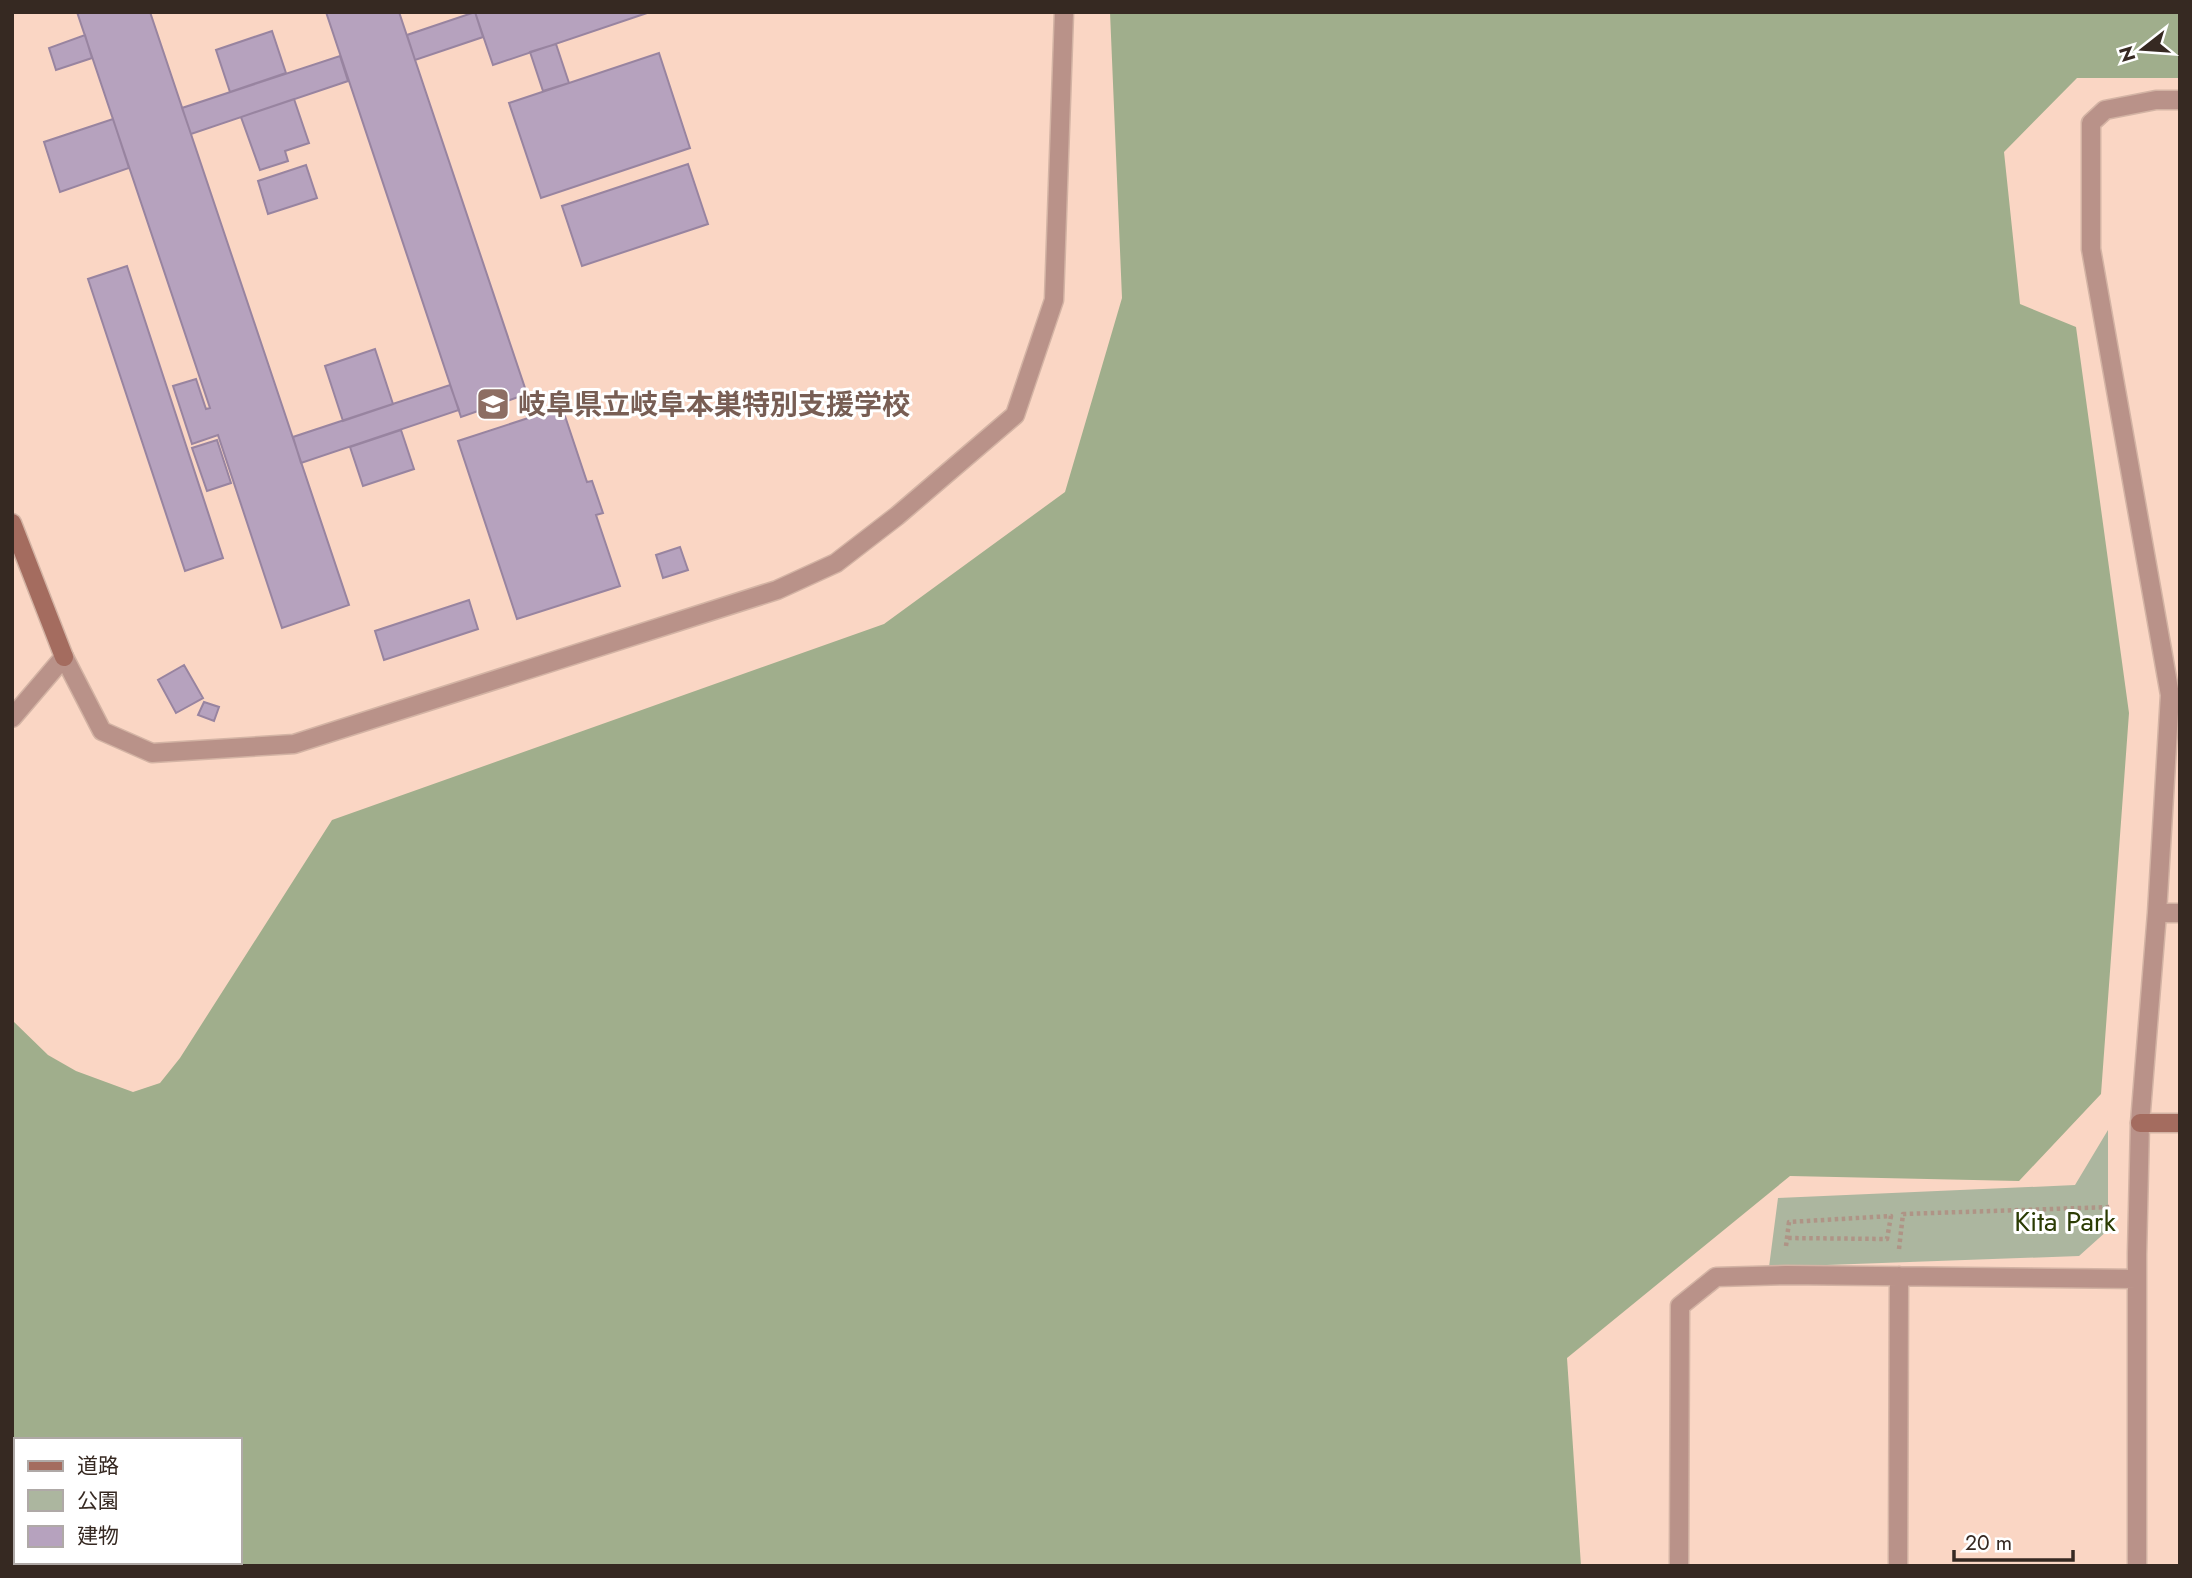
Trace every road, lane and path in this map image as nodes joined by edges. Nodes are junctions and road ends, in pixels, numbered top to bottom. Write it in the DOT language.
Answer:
graph roads {
  1 [pos="1064,12"];
  2 [pos="2180,100"];
  3 [pos="12,523"];
  4 [pos="64,657"];
  5 [pos="12,718"];
  6 [pos="2157,913"];
  7 [pos="2180,913"];
  8 [pos="2140,1123"];
  9 [pos="2180,1123"];
  10 [pos="2138,1206"];
  11 [pos="1786,1238"];
  12 [pos="1898,1256"];
  13 [pos="1786,1275"];
  14 [pos="1899,1276"];
  15 [pos="2137,1279"];
  16 [pos="1679,1566"];
  17 [pos="1898,1566"];
  18 [pos="2137,1566"];
  1 -- 4 [label="street"];
  2 -- 6 [label="street"];
  3 -- 4 [label="street"];
  4 -- 5 [label="street"];
  6 -- 7 [label="street"];
  6 -- 8 [label="street"];
  8 -- 9 [label="street"];
  8 -- 10 [label="street"];
  10 -- 12 [label="path"];
  10 -- 15 [label="street"];
  11 -- 11 [label="path"];
  11 -- 13 [label="path"];
  13 -- 14 [label="street"];
  13 -- 16 [label="street"];
  14 -- 15 [label="street"];
  14 -- 17 [label="street"];
  15 -- 18 [label="street"];
}
